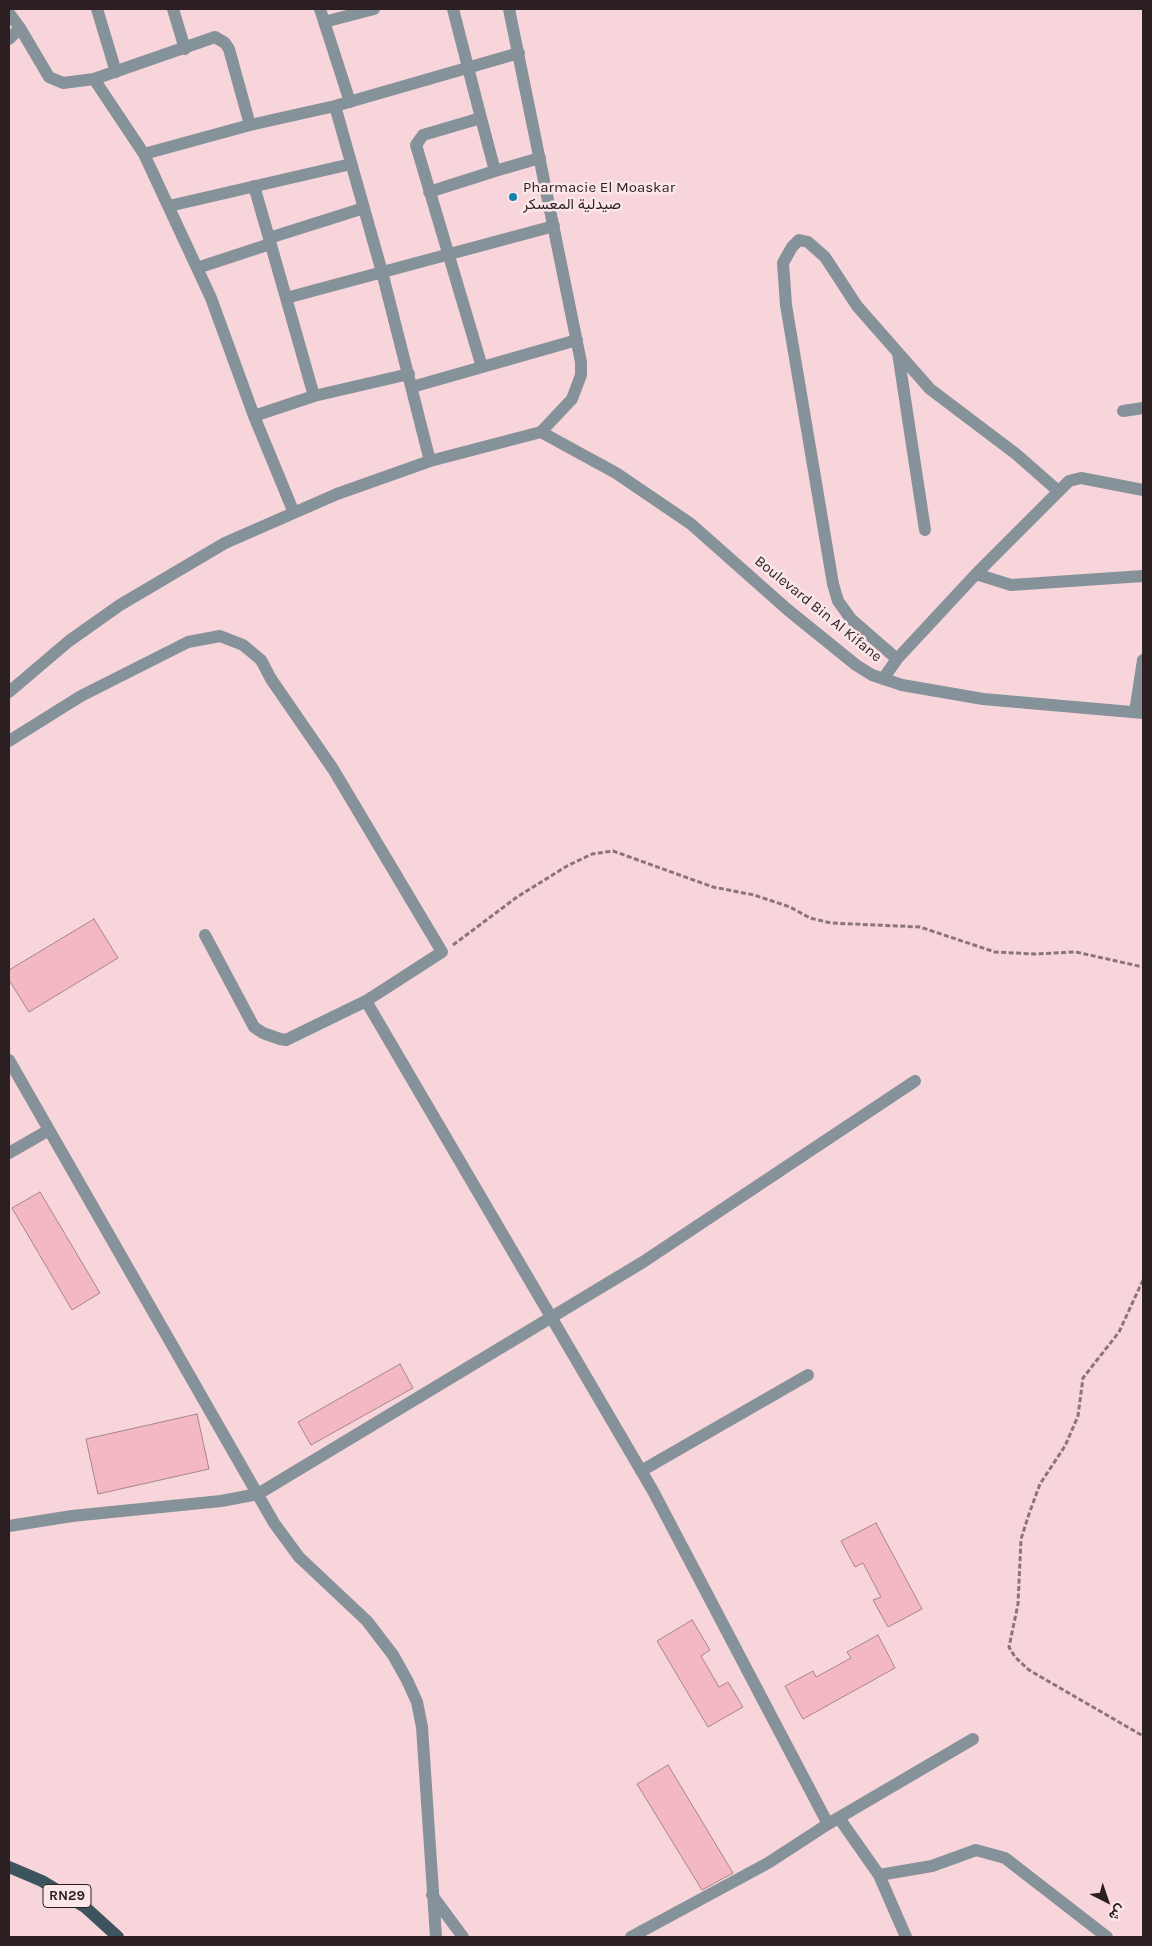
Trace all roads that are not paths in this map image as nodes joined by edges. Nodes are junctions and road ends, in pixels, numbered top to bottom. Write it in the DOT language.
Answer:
graph roads {
  1 [pos="97,9"];
  2 [pos="173,9"];
  3 [pos="320,9"];
  4 [pos="374,9"];
  5 [pos="453,9"];
  6 [pos="509,9"];
  7 [pos="9,13"];
  8 [pos="324,22"];
  9 [pos="20,28"];
  10 [pos="9,39"];
  11 [pos="185,49"];
  12 [pos="519,53"];
  13 [pos="468,70"];
  14 [pos="116,72"];
  15 [pos="94,79"];
  16 [pos="350,102"];
  17 [pos="335,106"];
  18 [pos="481,118"];
  19 [pos="250,125"];
  20 [pos="144,154"];
  21 [pos="540,158"];
  22 [pos="351,164"];
  23 [pos="495,171"];
  24 [pos="254,186"];
  25 [pos="429,192"];
  26 [pos="169,206"];
  27 [pos="364,208"];
  28 [pos="554,226"];
  29 [pos="270,241"];
  30 [pos="447,255"];
  31 [pos="197,268"];
  32 [pos="382,272"];
  33 [pos="286,298"];
  34 [pos="577,340"];
  35 [pos="898,353"];
  36 [pos="482,367"];
  37 [pos="409,374"];
  38 [pos="412,387"];
  39 [pos="314,396"];
  40 [pos="1143,408"];
  41 [pos="1123,411"];
  42 [pos="254,416"];
  43 [pos="541,432"];
  44 [pos="430,461"];
  45 [pos="1057,490"];
  46 [pos="1143,490"];
  47 [pos="294,513"];
  48 [pos="925,530"];
  49 [pos="976,574"];
  50 [pos="1143,576"];
  51 [pos="897,659"];
  52 [pos="1143,660"];
  53 [pos="883,679"];
  54 [pos="9,692"];
  55 [pos="1139,713"];
  56 [pos="9,741"];
  57 [pos="205,935"];
  58 [pos="366,1001"];
  59 [pos="9,1060"];
  60 [pos="914,1081"];
  61 [pos="49,1130"];
  62 [pos="9,1152"];
  63 [pos="550,1316"];
  64 [pos="808,1375"];
  65 [pos="641,1471"];
  66 [pos="258,1494"];
  67 [pos="9,1526"];
  68 [pos="973,1739"];
  69 [pos="834,1821"];
  70 [pos="9,1867"];
  71 [pos="879,1875"];
  72 [pos="432,1895"];
  73 [pos="637,1936"];
  74 [pos="118,1937"];
  75 [pos="436,1937"];
  76 [pos="463,1937"];
  77 [pos="906,1937"];
  78 [pos="1108,1937"];
  1 -- 14 [label="street"];
  2 -- 11 [label="street"];
  3 -- 8 [label="street"];
  4 -- 8 [label="street"];
  5 -- 13 [label="street"];
  6 -- 12 [label="street"];
  7 -- 9 [label="street"];
  8 -- 16 [label="street"];
  9 -- 10 [label="street"];
  9 -- 15 [label="street"];
  11 -- 14 [label="street"];
  11 -- 19 [label="street"];
  12 -- 13 [label="street"];
  12 -- 21 [label="street"];
  13 -- 16 [label="street"];
  13 -- 18 [label="street"];
  14 -- 15 [label="street"];
  15 -- 20 [label="street"];
  16 -- 17 [label="street"];
  17 -- 19 [label="street"];
  17 -- 22 [label="street"];
  18 -- 23 [label="street"];
  18 -- 25 [label="street"];
  19 -- 20 [label="street"];
  20 -- 26 [label="street"];
  21 -- 23 [label="street"];
  21 -- 28 [label="street"];
  22 -- 24 [label="street"];
  22 -- 27 [label="street"];
  23 -- 25 [label="street"];
  24 -- 26 [label="street"];
  24 -- 29 [label="street"];
  25 -- 30 [label="street"];
  26 -- 31 [label="street"];
  27 -- 29 [label="street"];
  27 -- 32 [label="street"];
  28 -- 30 [label="street"];
  28 -- 34 [label="street"];
  29 -- 31 [label="street"];
  29 -- 33 [label="street"];
  30 -- 32 [label="street"];
  30 -- 36 [label="street"];
  31 -- 42 [label="street"];
  32 -- 33 [label="street"];
  32 -- 37 [label="street"];
  33 -- 39 [label="street"];
  34 -- 36 [label="street"];
  34 -- 43 [label="street"];
  35 -- 45 [label="street"];
  35 -- 48 [label="street"];
  35 -- 51 [label="street"];
  36 -- 38 [label="street"];
  37 -- 38 [label="street"];
  37 -- 39 [label="street"];
  38 -- 44 [label="street"];
  39 -- 42 [label="street"];
  40 -- 41 [label="street"];
  42 -- 47 [label="street"];
  43 -- 44 [label="street"];
  43 -- 53 [label="street, Boulevard Bin Al Kifane"];
  44 -- 47 [label="street"];
  45 -- 46 [label="street"];
  45 -- 49 [label="street"];
  47 -- 54 [label="street"];
  49 -- 50 [label="street"];
  49 -- 51 [label="street"];
  51 -- 53 [label="street"];
  52 -- 55 [label="street"];
  53 -- 55 [label="street, Boulevard Bin Al Kifane"];
  56 -- 58 [label="street"];
  57 -- 58 [label="street"];
  58 -- 63 [label="street"];
  59 -- 61 [label="street"];
  60 -- 63 [label="street"];
  61 -- 62 [label="street"];
  61 -- 66 [label="street"];
  63 -- 65 [label="street"];
  63 -- 66 [label="street"];
  64 -- 65 [label="street"];
  65 -- 69 [label="street"];
  66 -- 67 [label="street"];
  66 -- 72 [label="street"];
  68 -- 69 [label="street"];
  69 -- 71 [label="street"];
  69 -- 73 [label="street"];
  70 -- 74 [label="main road, RN29"];
  71 -- 77 [label="street"];
  71 -- 78 [label="street"];
  72 -- 75 [label="street"];
  72 -- 76 [label="street"];
}
